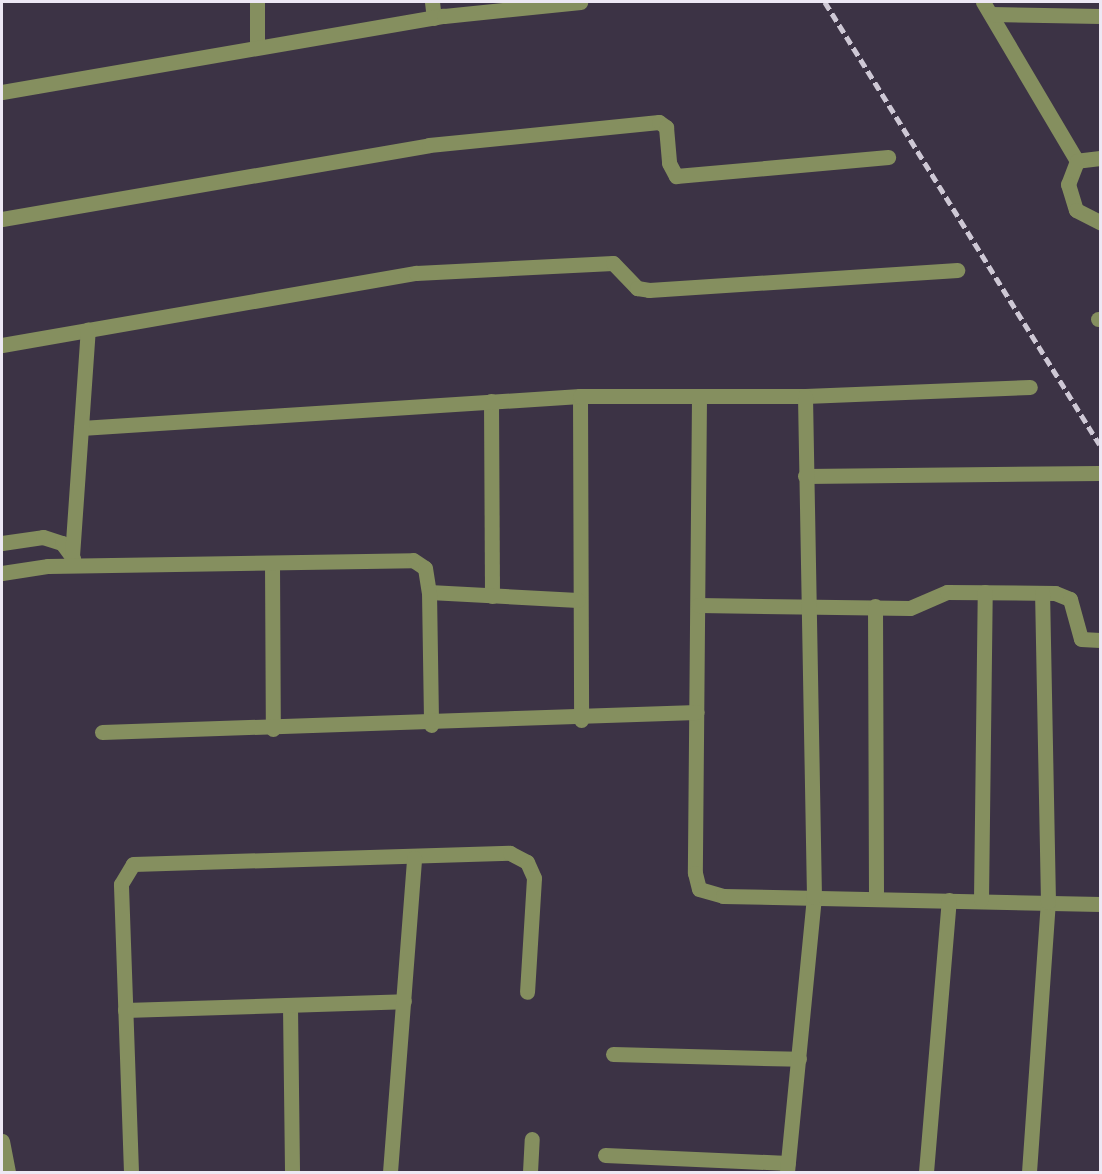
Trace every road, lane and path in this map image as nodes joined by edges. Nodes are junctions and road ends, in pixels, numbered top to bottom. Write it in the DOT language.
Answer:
graph roads {
  1 [pos="257,2"];
  2 [pos="432,2"];
  3 [pos="580,2"];
  4 [pos="987,8"];
  5 [pos="1101,16"];
  6 [pos="434,18"];
  7 [pos="257,46"];
  8 [pos="2,92"];
  9 [pos="888,157"];
  10 [pos="1100,158"];
  11 [pos="1077,161"];
  12 [pos="1101,167"];
  13 [pos="2,219"];
  14 [pos="1101,222"];
  15 [pos="957,270"];
  16 [pos="88,330"];
  17 [pos="2,345"];
  18 [pos="1030,387"];
  19 [pos="580,396"];
  20 [pos="804,396"];
  21 [pos="699,397"];
  22 [pos="491,401"];
  23 [pos="81,428"];
  24 [pos="1101,473"];
  25 [pos="806,476"];
  26 [pos="2,543"];
  27 [pos="75,561"];
  28 [pos="272,563"];
  29 [pos="2,573"];
  30 [pos="429,592"];
  31 [pos="985,592"];
  32 [pos="1042,593"];
  33 [pos="492,596"];
  34 [pos="578,600"];
  35 [pos="808,604"];
  36 [pos="698,605"];
  37 [pos="875,606"];
  38 [pos="1101,640"];
  39 [pos="697,712"];
  40 [pos="580,720"];
  41 [pos="431,725"];
  42 [pos="273,729"];
  43 [pos="102,732"];
  44 [pos="414,858"];
  45 [pos="814,897"];
  46 [pos="876,898"];
  47 [pos="949,900"];
  48 [pos="981,900"];
  49 [pos="1048,902"];
  50 [pos="1101,904"];
  51 [pos="527,992"];
  52 [pos="404,1001"];
  53 [pos="290,1006"];
  54 [pos="125,1010"];
  55 [pos="613,1054"];
  56 [pos="799,1059"];
  57 [pos="532,1139"];
  58 [pos="2,1141"];
  59 [pos="604,1155"];
  60 [pos="788,1168"];
  61 [pos="8,1173"];
  62 [pos="131,1173"];
  63 [pos="292,1173"];
  64 [pos="390,1173"];
  65 [pos="530,1173"];
  66 [pos="926,1173"];
  67 [pos="1029,1173"];
  1 -- 7 [label="street"];
  2 -- 6 [label="street"];
  3 -- 6 [label="street"];
  4 -- 5 [label="street"];
  4 -- 11 [label="street"];
  6 -- 7 [label="street"];
  7 -- 8 [label="street"];
  9 -- 13 [label="street"];
  10 -- 11 [label="street"];
  10 -- 12 [label="street"];
  11 -- 14 [label="street"];
  15 -- 16 [label="street"];
  16 -- 17 [label="street"];
  16 -- 23 [label="street"];
  18 -- 20 [label="street"];
  19 -- 21 [label="street"];
  19 -- 22 [label="street"];
  19 -- 34 [label="street"];
  20 -- 21 [label="street"];
  20 -- 25 [label="street"];
  21 -- 36 [label="street"];
  22 -- 23 [label="street"];
  22 -- 33 [label="street"];
  23 -- 27 [label="street"];
  24 -- 25 [label="street"];
  25 -- 35 [label="street"];
  26 -- 27 [label="street"];
  27 -- 28 [label="street"];
  27 -- 29 [label="street"];
  28 -- 30 [label="street"];
  28 -- 42 [label="street"];
  30 -- 33 [label="street"];
  30 -- 41 [label="street"];
  31 -- 32 [label="street"];
  31 -- 37 [label="street"];
  31 -- 48 [label="street"];
  32 -- 38 [label="street"];
  32 -- 49 [label="street"];
  33 -- 34 [label="street"];
  34 -- 40 [label="street"];
  35 -- 36 [label="street"];
  35 -- 37 [label="street"];
  35 -- 45 [label="street"];
  36 -- 39 [label="street"];
  37 -- 46 [label="street"];
  39 -- 40 [label="street"];
  39 -- 45 [label="street"];
  40 -- 41 [label="street"];
  41 -- 42 [label="street"];
  42 -- 43 [label="street"];
  44 -- 51 [label="street"];
  44 -- 52 [label="street"];
  44 -- 54 [label="street"];
  45 -- 46 [label="street"];
  45 -- 56 [label="street"];
  46 -- 47 [label="street"];
  47 -- 48 [label="street"];
  47 -- 66 [label="street"];
  48 -- 49 [label="street"];
  49 -- 50 [label="street"];
  49 -- 67 [label="street"];
  52 -- 53 [label="street"];
  52 -- 64 [label="street"];
  53 -- 54 [label="street"];
  53 -- 63 [label="street"];
  54 -- 62 [label="street"];
  55 -- 56 [label="street"];
  56 -- 60 [label="street"];
  57 -- 65 [label="street"];
  58 -- 61 [label="street"];
  59 -- 60 [label="street"];
}
